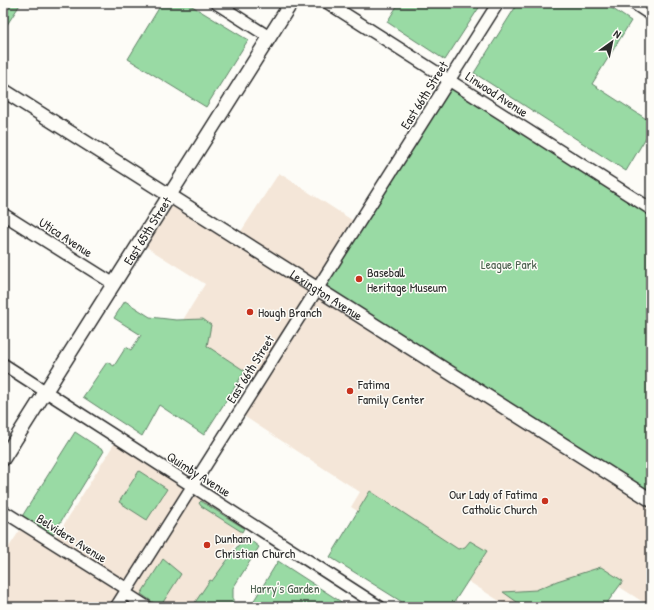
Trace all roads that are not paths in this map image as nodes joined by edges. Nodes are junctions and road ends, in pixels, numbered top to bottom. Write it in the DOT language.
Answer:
graph roads {
  1 [pos="216,3"];
  2 [pos="291,3"];
  3 [pos="328,3"];
  4 [pos="498,3"];
  5 [pos="633,3"];
  6 [pos="651,15"];
  7 [pos="269,37"];
  8 [pos="450,80"];
  9 [pos="3,90"];
  10 [pos="170,195"];
  11 [pos="651,209"];
  12 [pos="3,214"];
  13 [pos="114,284"];
  14 [pos="318,288"];
  15 [pos="3,364"];
  16 [pos="46,392"];
  17 [pos="3,459"];
  18 [pos="193,486"];
  19 [pos="651,500"];
  20 [pos="3,511"];
  21 [pos="126,591"];
  22 [pos="116,607"];
  23 [pos="147,607"];
  24 [pos="380,607"];
  1 -- 7 [label="street"];
  2 -- 7 [label="street, East 65th Street"];
  3 -- 8 [label="street, Linwood Avenue"];
  4 -- 8 [label="street, East 66th Street"];
  5 -- 6 [label="street"];
  7 -- 10 [label="street, East 65th Street"];
  8 -- 11 [label="street, Linwood Avenue"];
  8 -- 14 [label="street, East 66th Street"];
  9 -- 10 [label="street, Lexington Avenue"];
  10 -- 13 [label="street, East 65th Street"];
  10 -- 14 [label="street, Lexington Avenue"];
  12 -- 13 [label="street, Utica Avenue"];
  13 -- 16 [label="street, East 65th Street"];
  14 -- 18 [label="street, East 66th Street"];
  14 -- 19 [label="street, Lexington Avenue"];
  15 -- 16 [label="street, Quimby Avenue"];
  16 -- 17 [label="street, East 65th Street"];
  16 -- 18 [label="street, Quimby Avenue"];
  18 -- 21 [label="street, East 66th Street"];
  18 -- 24 [label="street, Quimby Avenue"];
  20 -- 21 [label="street, Belvidere Avenue"];
  21 -- 22 [label="street, East 66th Street"];
  21 -- 23 [label="street, Belvidere Avenue"];
}
